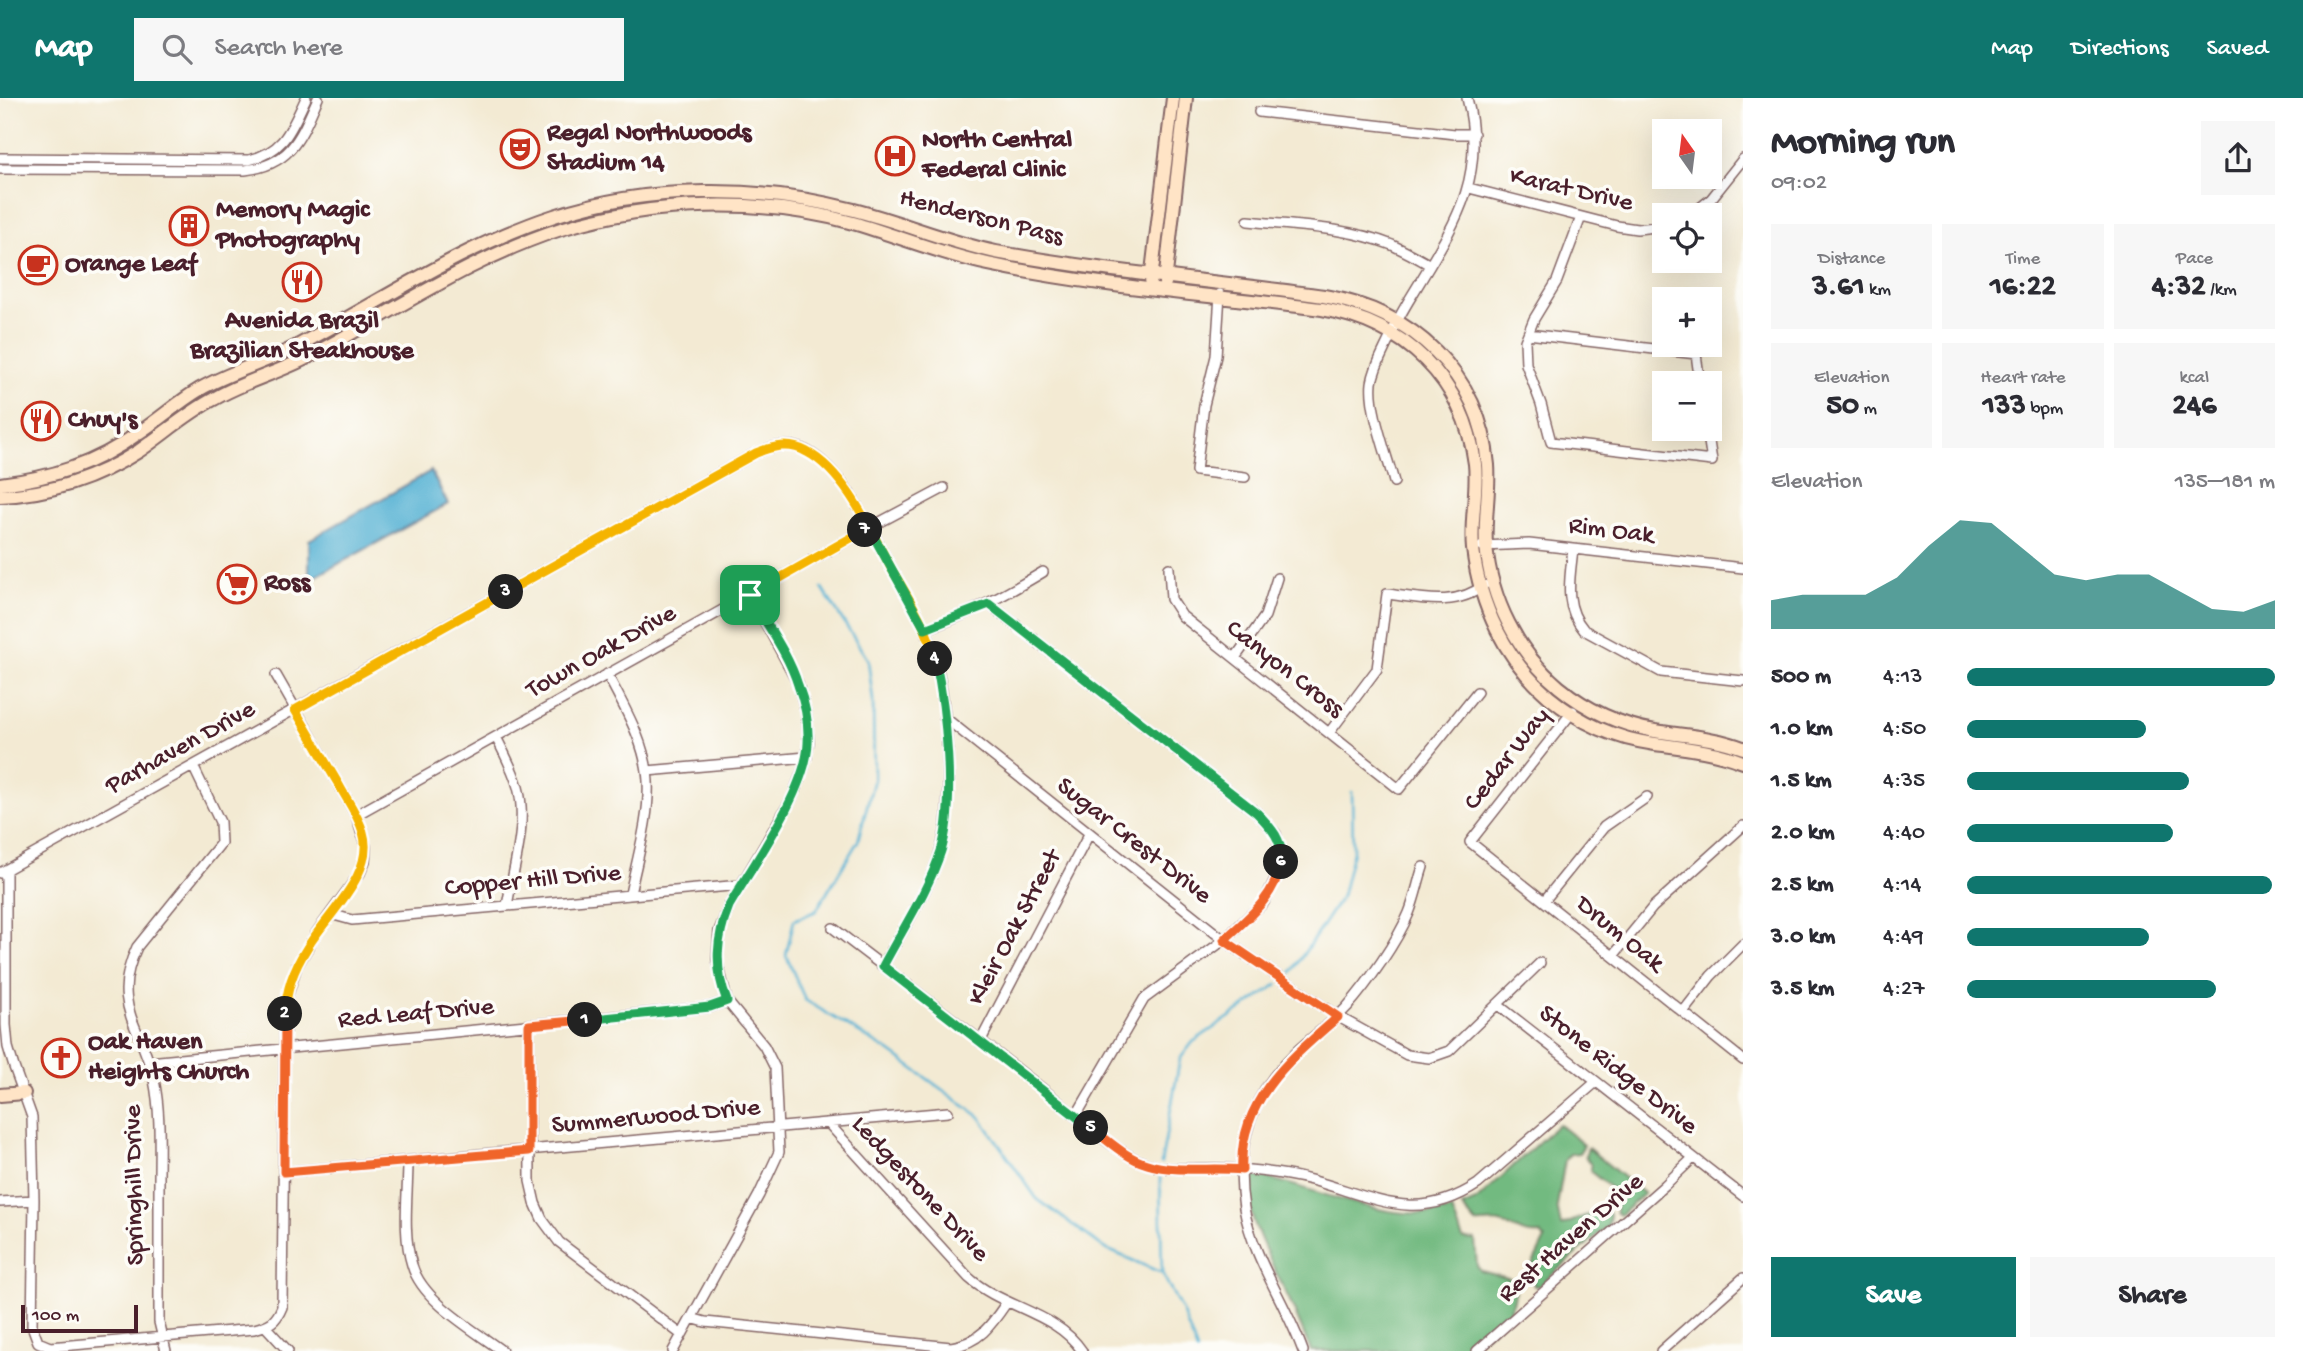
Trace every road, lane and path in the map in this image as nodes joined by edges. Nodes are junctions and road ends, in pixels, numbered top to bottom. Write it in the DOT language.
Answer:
graph roads {
  1 [pos="306,98"];
  2 [pos="318,98"];
  3 [pos="1173,98"];
  4 [pos="1186,98"];
  5 [pos="1468,98"];
  6 [pos="1259,112"];
  7 [pos="1474,134"];
  8 [pos="0,158"];
  9 [pos="1743,159"];
  10 [pos="0,169"];
  11 [pos="1469,188"];
  12 [pos="639,198"];
  13 [pos="1707,203"];
  14 [pos="645,210"];
  15 [pos="1581,217"];
  16 [pos="1248,221"];
  17 [pos="1652,228"];
  18 [pos="500,237"];
  19 [pos="505,250"];
  20 [pos="1430,265"];
  21 [pos="1152,273"];
  22 [pos="1166,275"];
  23 [pos="1221,282"];
  24 [pos="1150,288"];
  25 [pos="1164,290"];
  26 [pos="1220,296"];
  27 [pos="376,302"];
  28 [pos="383,314"];
  29 [pos="1394,326"];
  30 [pos="1528,334"];
  31 [pos="1698,371"];
  32 [pos="1709,441"];
  33 [pos="116,456"];
  34 [pos="1245,477"];
  35 [pos="1394,482"];
  36 [pos="0,484"];
  37 [pos="944,488"];
  38 [pos="0,496"];
  39 [pos="869,528"];
  40 [pos="1480,546"];
  41 [pos="1573,549"];
  42 [pos="1169,568"];
  43 [pos="1743,568"];
  44 [pos="1043,572"];
  45 [pos="1492,578"];
  46 [pos="1277,579"];
  47 [pos="1481,588"];
  48 [pos="750,595"];
  49 [pos="989,604"];
  50 [pos="925,629"];
  51 [pos="1235,658"];
  52 [pos="607,674"];
  53 [pos="276,675"];
  54 [pos="1743,681"];
  55 [pos="1477,692"];
  56 [pos="1575,708"];
  57 [pos="295,710"];
  58 [pos="944,717"];
  59 [pos="1329,733"];
  60 [pos="496,737"];
  61 [pos="1743,748"];
  62 [pos="807,757"];
  63 [pos="1743,762"];
  64 [pos="193,766"];
  65 [pos="646,771"];
  66 [pos="1647,797"];
  67 [pos="356,815"];
  68 [pos="1743,826"];
  69 [pos="1089,834"];
  70 [pos="1470,842"];
  71 [pos="1423,867"];
  72 [pos="3,872"];
  73 [pos="741,885"];
  74 [pos="630,894"];
  75 [pos="1544,901"];
  76 [pos="507,906"];
  77 [pos="330,914"];
  78 [pos="833,928"];
  79 [pos="1224,940"];
  80 [pos="1743,944"];
  81 [pos="1613,957"];
  82 [pos="1540,963"];
  83 [pos="883,966"];
  84 [pos="727,1001"];
  85 [pos="1498,1005"];
  86 [pos="1683,1012"];
  87 [pos="1338,1017"];
  88 [pos="529,1025"];
  89 [pos="979,1042"];
  90 [pos="283,1048"];
  91 [pos="1743,1059"];
  92 [pos="149,1062"];
  93 [pos="1597,1082"];
  94 [pos="24,1093"];
  95 [pos="2,1094"];
  96 [pos="948,1112"];
  97 [pos="1076,1116"];
  98 [pos="829,1124"];
  99 [pos="777,1128"];
  100 [pos="529,1151"];
  101 [pos="1693,1158"];
  102 [pos="408,1162"];
  103 [pos="1242,1170"];
  104 [pos="284,1172"];
  105 [pos="1743,1196"];
  106 [pos="34,1200"];
  107 [pos="0,1202"];
  108 [pos="1743,1278"];
  109 [pos="1007,1302"];
  110 [pos="691,1318"];
  111 [pos="265,1326"];
  112 [pos="682,1335"];
  113 [pos="162,1337"];
  114 [pos="166,1351"];
  115 [pos="288,1351"];
  116 [pos="502,1351"];
  117 [pos="673,1351"];
  118 [pos="1082,1351"];
  119 [pos="1303,1351"];
  120 [pos="1477,1351"];
  121 [pos="1661,1351"];
  1 -- 8 [label="street"];
  2 -- 10 [label="street"];
  3 -- 21 [label="street"];
  4 -- 22 [label="street"];
  5 -- 7 [label="street"];
  6 -- 7 [label="street"];
  7 -- 11 [label="street"];
  9 -- 13 [label="street"];
  11 -- 15 [label="street, Karat Drive"];
  11 -- 20 [label="street"];
  12 -- 14 [label="street"];
  12 -- 18 [label="street, Henderson Pass"];
  12 -- 21 [label="street, Henderson Pass"];
  14 -- 19 [label="street, Henderson Pass"];
  14 -- 24 [label="street, Henderson Pass"];
  15 -- 17 [label="street, Karat Drive"];
  15 -- 30 [label="street"];
  16 -- 20 [label="street"];
  18 -- 19 [label="street"];
  18 -- 27 [label="street, Henderson Pass"];
  19 -- 28 [label="street, Henderson Pass"];
  20 -- 29 [label="street"];
  21 -- 22 [label="street, Henderson Pass"];
  21 -- 24 [label="street"];
  22 -- 23 [label="street, Henderson Pass"];
  22 -- 25 [label="street"];
  23 -- 26 [label="street"];
  23 -- 29 [label="street, Henderson Pass"];
  24 -- 25 [label="street, Henderson Pass"];
  25 -- 26 [label="street, Henderson Pass"];
  26 -- 29 [label="street, Henderson Pass"];
  26 -- 34 [label="street"];
  27 -- 28 [label="street"];
  27 -- 33 [label="street, Henderson Pass"];
  28 -- 33 [label="street, Henderson Pass"];
  29 -- 35 [label="street"];
  29 -- 40 [label="street, Henderson Pass"];
  30 -- 31 [label="street"];
  30 -- 32 [label="street"];
  33 -- 36 [label="street, Henderson Pass"];
  33 -- 38 [label="street, Henderson Pass"];
  37 -- 39 [label="street, Town Oak Drive"];
  39 -- 48 [label="street, Town Oak Drive"];
  39 -- 50 [label="street, Parhaven Drive"];
  39 -- 57 [label="street, Parhaven Drive"];
  40 -- 41 [label="street, Rim Oak"];
  40 -- 45 [label="street, Henderson Pass"];
  40 -- 47 [label="street, Henderson Pass"];
  41 -- 43 [label="street, Rim Oak"];
  41 -- 54 [label="street"];
  42 -- 51 [label="street, Canyon Cross"];
  44 -- 49 [label="street"];
  45 -- 47 [label="street"];
  45 -- 56 [label="street, Henderson Pass"];
  46 -- 51 [label="street"];
  47 -- 56 [label="street, Henderson Pass"];
  47 -- 59 [label="street"];
  48 -- 52 [label="street, Town Oak Drive"];
  48 -- 62 [label="street"];
  49 -- 50 [label="street"];
  49 -- 79 [label="street"];
  50 -- 58 [label="street, Parhaven Drive"];
  51 -- 59 [label="street, Canyon Cross"];
  52 -- 60 [label="street, Town Oak Drive"];
  52 -- 65 [label="street"];
  53 -- 57 [label="street"];
  55 -- 59 [label="street, Canyon Cross"];
  56 -- 61 [label="street, Henderson Pass"];
  56 -- 63 [label="street, Henderson Pass"];
  56 -- 70 [label="street, Cedar Way"];
  57 -- 64 [label="street, Parhaven Drive"];
  57 -- 67 [label="street"];
  58 -- 69 [label="street, Sugar Crest Drive"];
  58 -- 83 [label="street, Parhaven Drive"];
  60 -- 67 [label="street, Town Oak Drive"];
  60 -- 76 [label="street"];
  62 -- 65 [label="street"];
  62 -- 73 [label="street"];
  64 -- 72 [label="street, Parhaven Drive"];
  64 -- 92 [label="street, Springhill Drive"];
  65 -- 74 [label="street"];
  66 -- 75 [label="street"];
  67 -- 77 [label="street"];
  68 -- 81 [label="street"];
  69 -- 79 [label="street, Sugar Crest Drive"];
  69 -- 89 [label="street, Kleir Oak Street"];
  70 -- 75 [label="street, Drum Oak"];
  71 -- 87 [label="street"];
  72 -- 94 [label="street"];
  73 -- 74 [label="street, Copper Hill Drive"];
  73 -- 84 [label="street"];
  74 -- 76 [label="street, Copper Hill Drive"];
  75 -- 81 [label="street, Drum Oak"];
  76 -- 77 [label="street, Copper Hill Drive"];
  77 -- 90 [label="street"];
  78 -- 83 [label="street"];
  79 -- 87 [label="street, Sugar Crest Drive"];
  79 -- 97 [label="street"];
  80 -- 86 [label="street"];
  81 -- 86 [label="street, Drum Oak"];
  82 -- 85 [label="street, Sugar Crest Drive"];
  83 -- 89 [label="street"];
  84 -- 88 [label="street, Red Leaf Drive"];
  84 -- 99 [label="street"];
  85 -- 87 [label="street, Sugar Crest Drive"];
  85 -- 93 [label="street, Stone Ridge Drive"];
  86 -- 91 [label="street, Drum Oak"];
  87 -- 103 [label="street"];
  88 -- 90 [label="street, Red Leaf Drive"];
  88 -- 100 [label="street"];
  89 -- 97 [label="street"];
  90 -- 92 [label="street, Red Leaf Drive"];
  90 -- 104 [label="street"];
  92 -- 113 [label="street, Springhill Drive"];
  93 -- 101 [label="street, Stone Ridge Drive"];
  93 -- 103 [label="street"];
  94 -- 95 [label="street"];
  94 -- 106 [label="street"];
  96 -- 98 [label="street, Summerwood Drive"];
  97 -- 103 [label="street"];
  98 -- 99 [label="street, Summerwood Drive"];
  98 -- 109 [label="street, Ledgestone Drive"];
  99 -- 100 [label="street, Summerwood Drive"];
  99 -- 110 [label="street"];
  100 -- 102 [label="street, Summerwood Drive"];
  100 -- 112 [label="street"];
  101 -- 105 [label="street, Stone Ridge Drive"];
  101 -- 120 [label="street, Rest Haven Drive"];
  102 -- 104 [label="street, Summerwood Drive"];
  102 -- 116 [label="street"];
  103 -- 119 [label="street"];
  104 -- 111 [label="street"];
  106 -- 107 [label="street"];
  106 -- 113 [label="street"];
  108 -- 121 [label="street"];
  109 -- 110 [label="street"];
  109 -- 118 [label="street, Ledgestone Drive"];
  110 -- 112 [label="street"];
  111 -- 113 [label="street"];
  111 -- 115 [label="street"];
  112 -- 117 [label="street"];
  113 -- 114 [label="street, Springhill Drive"];
}
